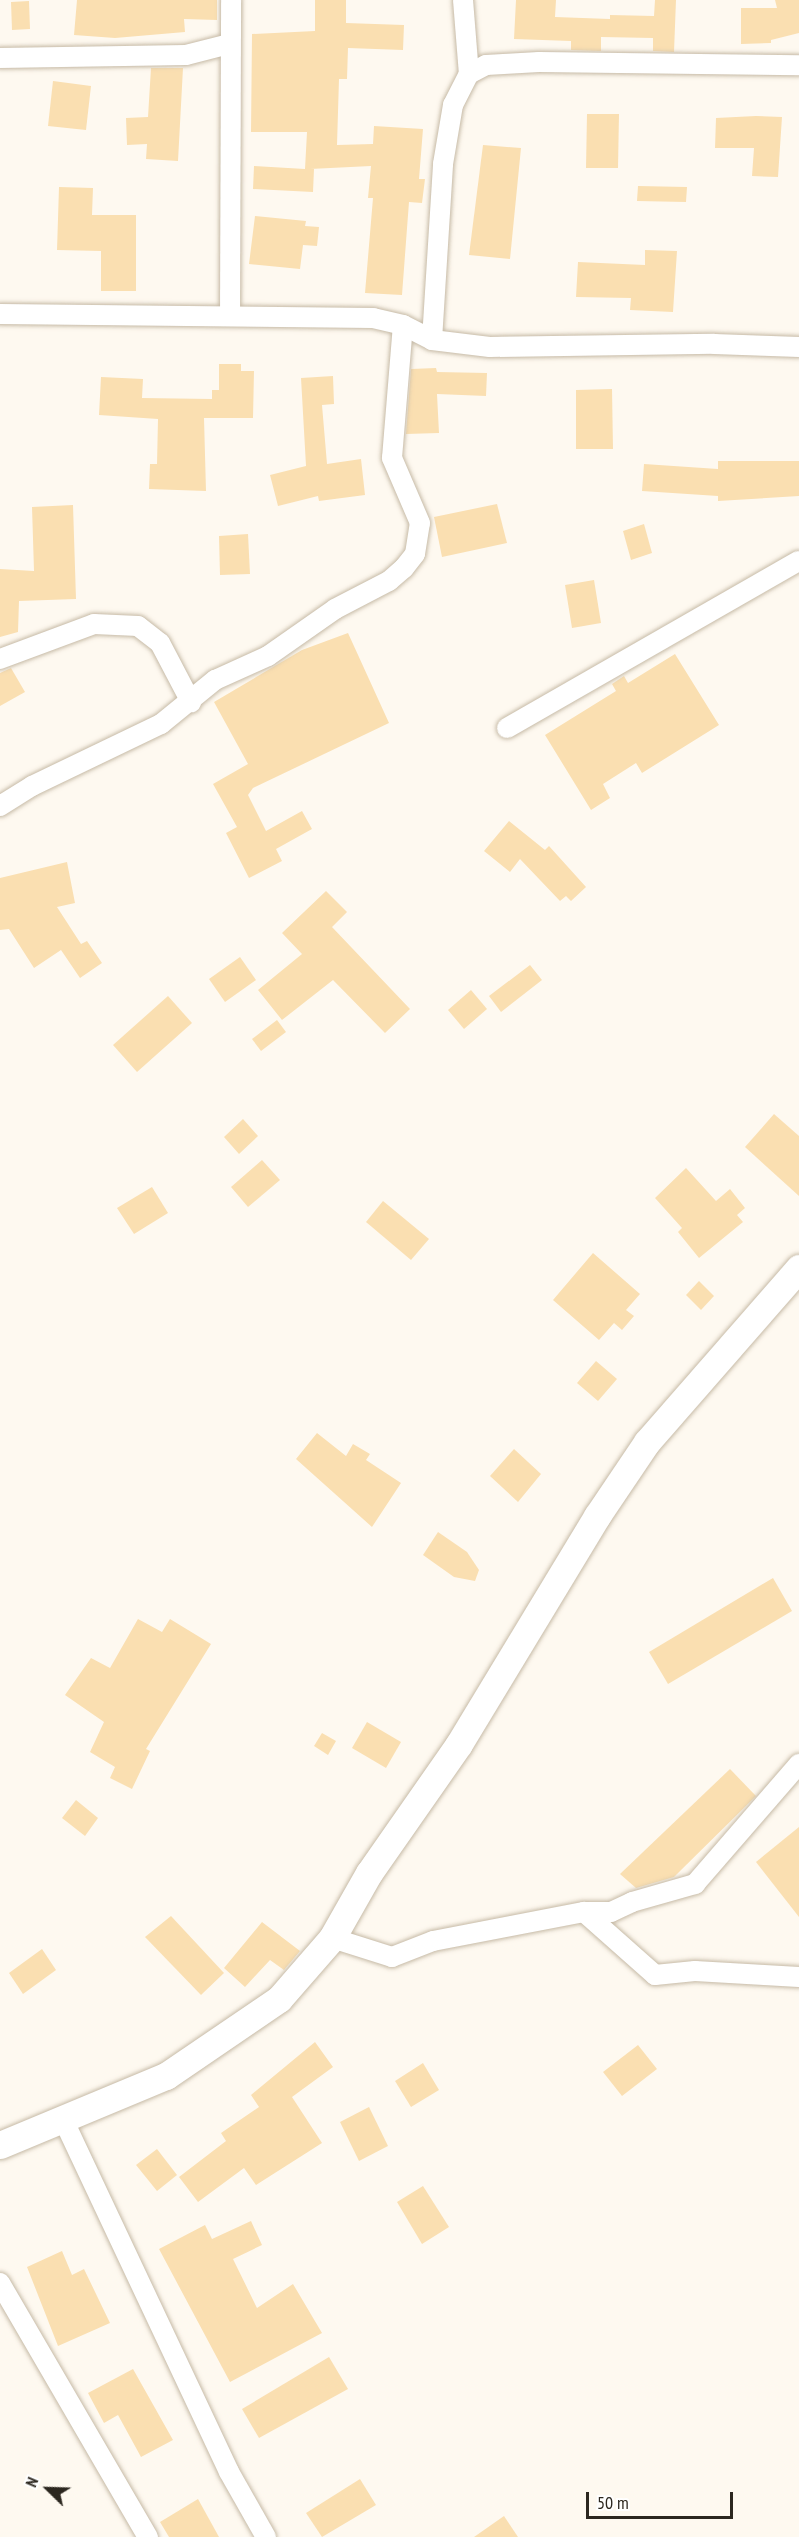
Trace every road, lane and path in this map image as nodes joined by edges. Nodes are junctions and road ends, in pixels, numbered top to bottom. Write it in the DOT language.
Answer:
graph roads {
  1 [pos="231,0"];
  2 [pos="463,0"];
  3 [pos="229,44"];
  4 [pos="0,57"];
  5 [pos="799,65"];
  6 [pos="469,74"];
  7 [pos="0,314"];
  8 [pos="230,316"];
  9 [pos="403,325"];
  10 [pos="432,340"];
  11 [pos="799,347"];
  12 [pos="799,561"];
  13 [pos="0,659"];
  14 [pos="191,702"];
  15 [pos="507,728"];
  16 [pos="0,806"];
  17 [pos="799,1268"];
  18 [pos="799,1764"];
  19 [pos="584,1912"];
  20 [pos="332,1938"];
  21 [pos="799,1977"];
  22 [pos="63,2119"];
  23 [pos="0,2145"];
  24 [pos="0,2283"];
  25 [pos="148,2537"];
  26 [pos="266,2537"];
  1 -- 3 [label="street"];
  2 -- 6 [label="street"];
  3 -- 4 [label="street"];
  3 -- 8 [label="street"];
  5 -- 6 [label="street"];
  6 -- 10 [label="street"];
  7 -- 8 [label="street"];
  8 -- 9 [label="street"];
  9 -- 10 [label="street"];
  9 -- 14 [label="street"];
  10 -- 11 [label="street"];
  12 -- 15 [label="street"];
  13 -- 14 [label="street"];
  14 -- 16 [label="street"];
  17 -- 20 [label="main road"];
  18 -- 19 [label="street"];
  19 -- 20 [label="street"];
  19 -- 21 [label="street"];
  20 -- 22 [label="main road"];
  22 -- 23 [label="main road"];
  22 -- 26 [label="street"];
  24 -- 25 [label="street"];
}
